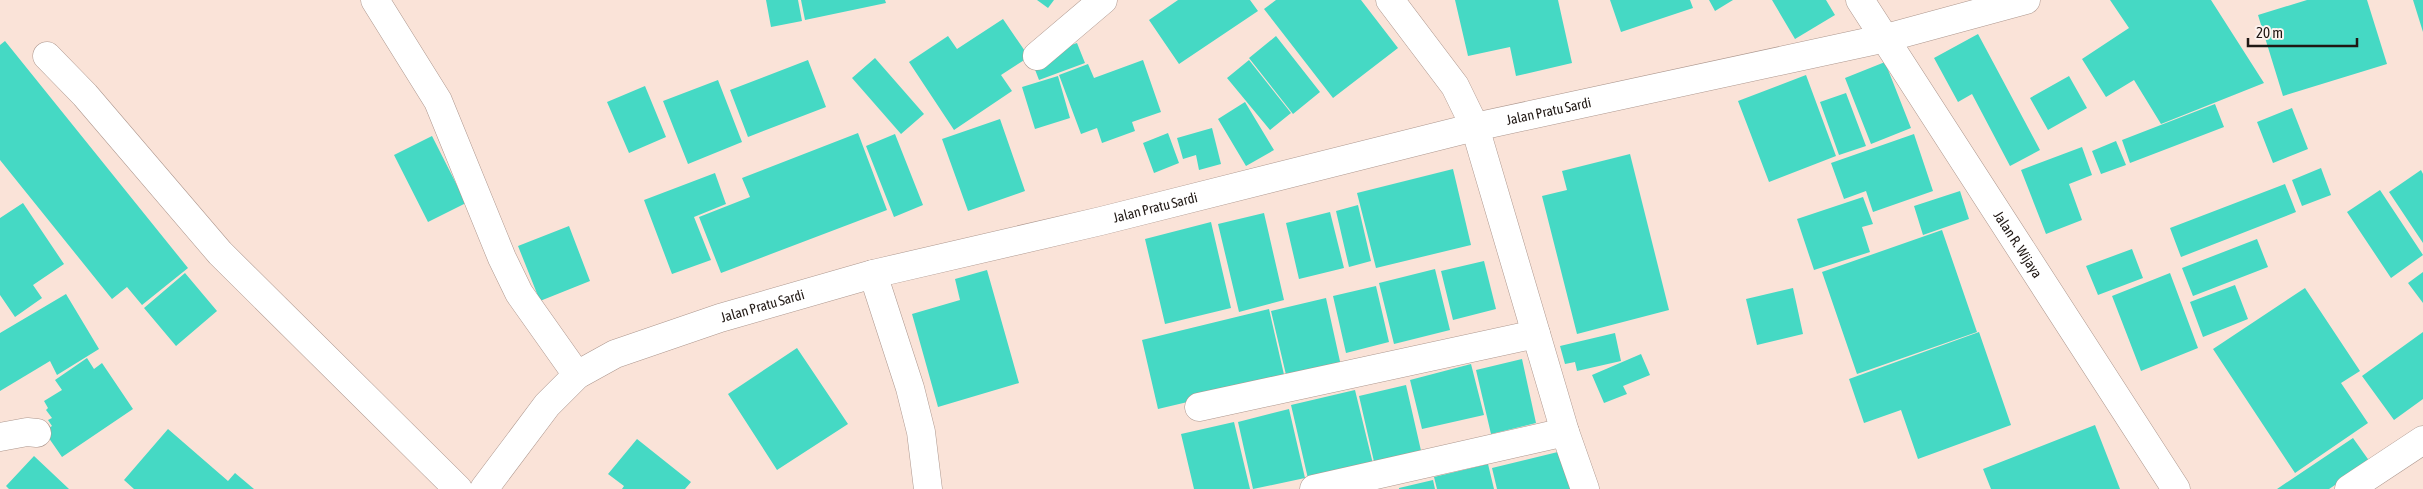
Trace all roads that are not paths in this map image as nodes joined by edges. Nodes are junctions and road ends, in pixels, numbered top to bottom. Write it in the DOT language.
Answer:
graph roads {
  1 [pos="375,0"];
  2 [pos="1103,0"];
  3 [pos="1390,0"];
  4 [pos="1860,0"];
  5 [pos="2026,0"];
  6 [pos="1886,38"];
  7 [pos="47,56"];
  8 [pos="1037,56"];
  9 [pos="1475,127"];
  10 [pos="873,274"];
  11 [pos="1536,334"];
  12 [pos="577,375"];
  13 [pos="1198,407"];
  14 [pos="1566,432"];
  15 [pos="37,433"];
  16 [pos="0,437"];
  17 [pos="2423,440"];
  18 [pos="458,489"];
  19 [pos="484,489"];
  20 [pos="928,489"];
  21 [pos="1314,489"];
  22 [pos="1586,489"];
  23 [pos="2176,489"];
  24 [pos="2349,489"];
  1 -- 12 [label="street"];
  2 -- 8 [label="street"];
  3 -- 9 [label="street"];
  4 -- 6 [label="street, Jalan R. Wijaya"];
  5 -- 6 [label="street, Jalan Pratu Sardi"];
  6 -- 9 [label="street, Jalan Pratu Sardi"];
  6 -- 23 [label="street, Jalan R. Wijaya"];
  7 -- 18 [label="street"];
  9 -- 10 [label="street, Jalan Pratu Sardi"];
  9 -- 11 [label="street"];
  10 -- 12 [label="street, Jalan Pratu Sardi"];
  10 -- 20 [label="street"];
  11 -- 13 [label="street"];
  11 -- 14 [label="street"];
  12 -- 19 [label="street, Jalan Pratu Sardi"];
  14 -- 21 [label="street"];
  14 -- 22 [label="street"];
  15 -- 16 [label="street"];
  17 -- 24 [label="street"];
}
